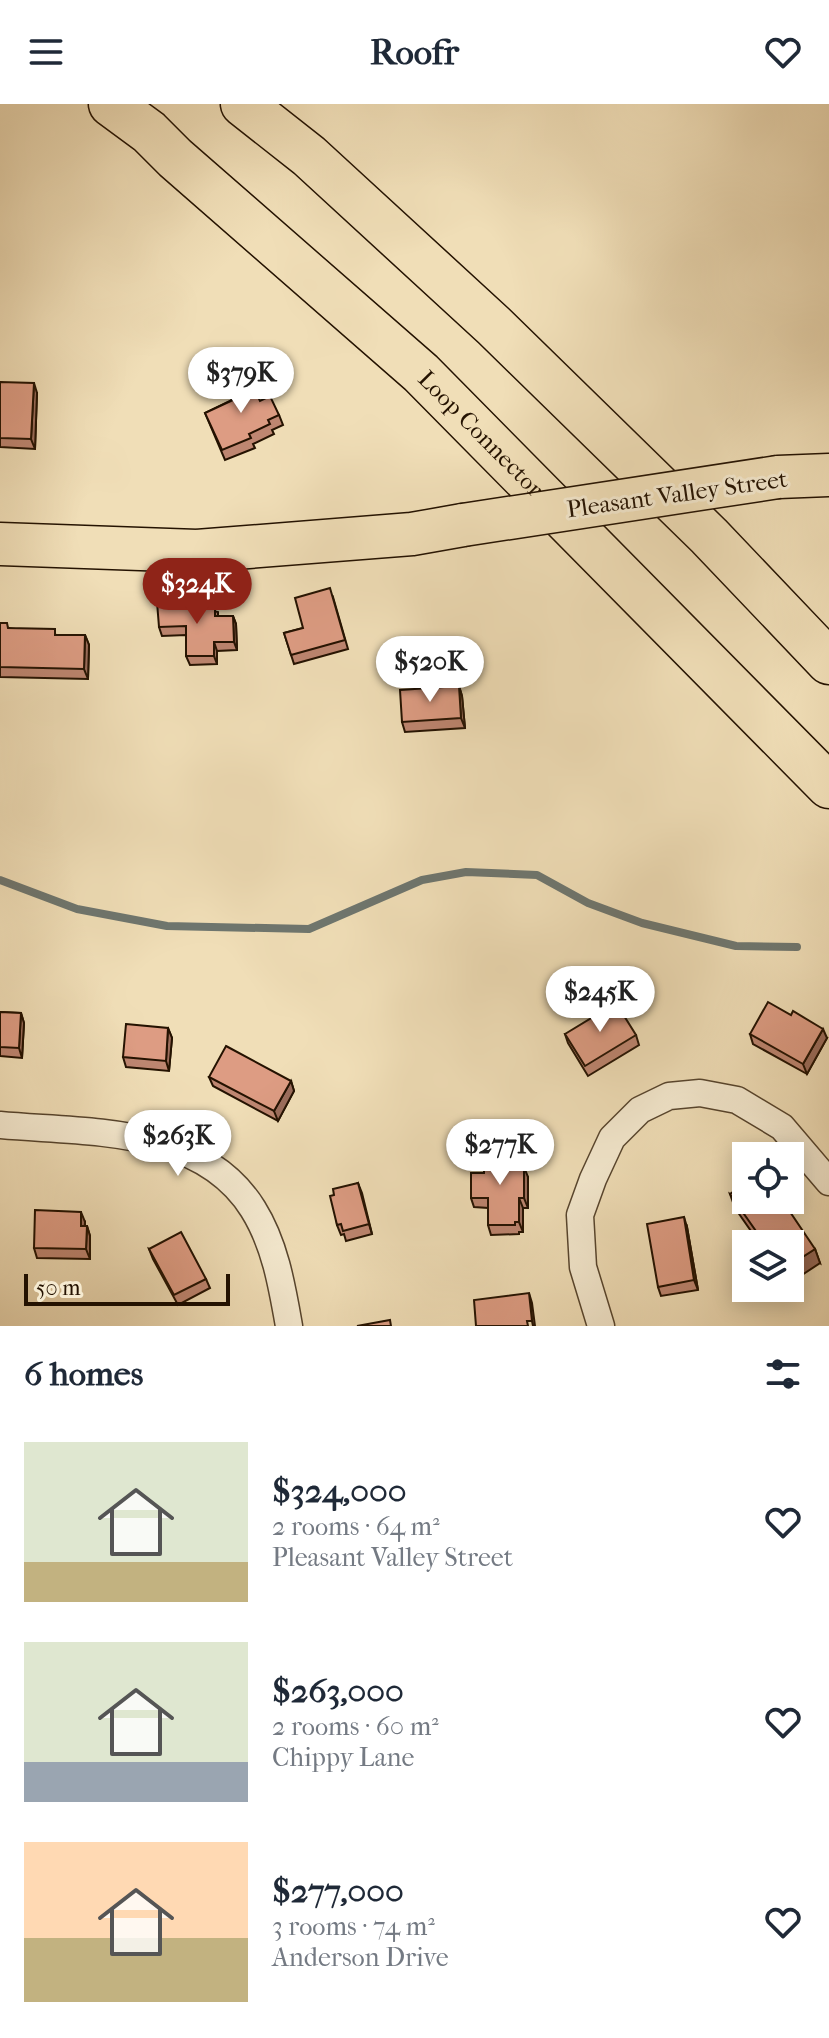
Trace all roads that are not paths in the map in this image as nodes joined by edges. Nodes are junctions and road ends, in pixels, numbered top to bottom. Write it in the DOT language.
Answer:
graph roads {
  1 [pos="111,104"];
  2 [pos="243,104"];
  3 [pos="829,475"];
  4 [pos="0,544"];
  5 [pos="829,662"];
  6 [pos="829,786"];
  7 [pos="0,1125"];
  8 [pos="829,1182"];
  9 [pos="289,1326"];
  10 [pos="601,1326"];
  1 -- 6 [label="highway, Loop Connector"];
  2 -- 5 [label="highway"];
  3 -- 4 [label="main road, Pleasant Valley Street, bridge"];
  7 -- 9 [label="street"];
  8 -- 10 [label="street"];
}
